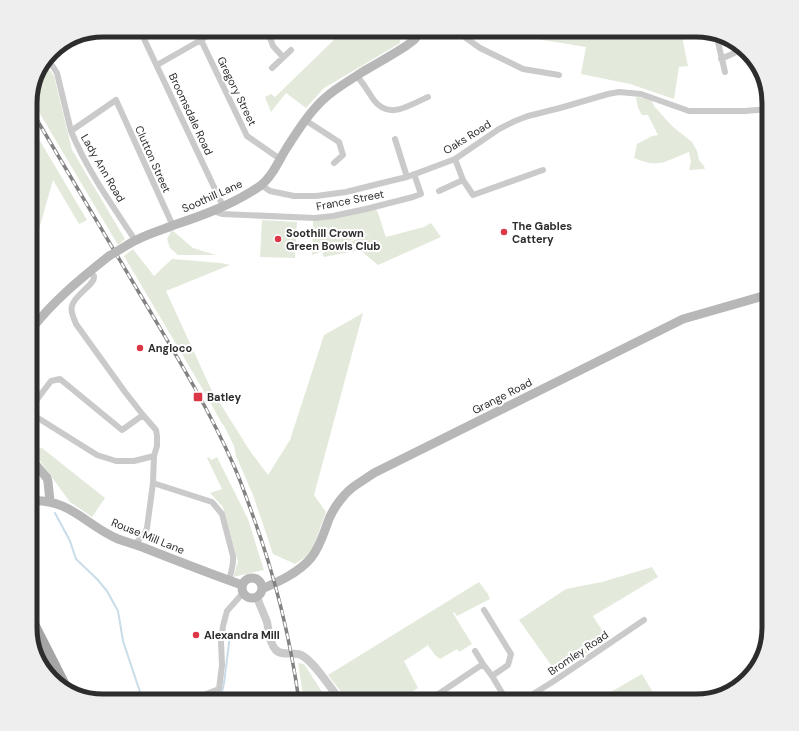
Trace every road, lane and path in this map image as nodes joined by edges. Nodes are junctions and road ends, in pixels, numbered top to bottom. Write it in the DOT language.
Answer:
graph roads {
  1 [pos="144,37"];
  2 [pos="205,37"];
  3 [pos="270,37"];
  4 [pos="411,37"];
  5 [pos="416,37"];
  6 [pos="465,37"];
  7 [pos="201,40"];
  8 [pos="414,40"];
  9 [pos="718,41"];
  10 [pos="291,50"];
  11 [pos="737,52"];
  12 [pos="283,57"];
  13 [pos="721,59"];
  14 [pos="51,63"];
  15 [pos="157,65"];
  16 [pos="272,68"];
  17 [pos="725,72"];
  18 [pos="559,75"];
  19 [pos="357,76"];
  20 [pos="428,97"];
  21 [pos="762,110"];
  22 [pos="305,120"];
  23 [pos="71,131"];
  24 [pos="395,140"];
  25 [pos="455,159"];
  26 [pos="280,160"];
  27 [pos="334,162"];
  28 [pos="543,170"];
  29 [pos="414,174"];
  30 [pos="407,177"];
  31 [pos="463,180"];
  32 [pos="261,185"];
  33 [pos="440,190"];
  34 [pos="223,206"];
  35 [pos="213,211"];
  36 [pos="173,226"];
  37 [pos="132,242"];
  38 [pos="90,272"];
  39 [pos="762,296"];
  40 [pos="37,322"];
  41 [pos="37,401"];
  42 [pos="143,416"];
  43 [pos="37,417"];
  44 [pos="154,456"];
  45 [pos="37,467"];
  46 [pos="153,483"];
  47 [pos="37,501"];
  48 [pos="50,501"];
  49 [pos="135,544"];
  50 [pos="229,580"];
  51 [pos="243,589"];
  52 [pos="259,589"];
  53 [pos="485,608"];
  54 [pos="644,620"];
  55 [pos="41,646"];
  56 [pos="475,651"];
  57 [pos="483,664"];
  58 [pos="492,676"];
  59 [pos="61,679"];
  60 [pos="206,694"];
  61 [pos="336,694"];
  62 [pos="438,694"];
  63 [pos="503,694"];
  64 [pos="533,694"];
  1 -- 15 [label="street, Broomsdale Road"];
  2 -- 7 [label="street"];
  3 -- 12 [label="street"];
  4 -- 8 [label="street"];
  5 -- 8 [label="main road, Soothill Lane"];
  6 -- 18 [label="street"];
  7 -- 15 [label="street"];
  7 -- 26 [label="street, Gregory Street"];
  8 -- 19 [label="main road, Soothill Lane"];
  9 -- 13 [label="street"];
  10 -- 12 [label="street"];
  11 -- 13 [label="street"];
  12 -- 16 [label="street"];
  13 -- 17 [label="street"];
  14 -- 23 [label="street, Lady Ann Road"];
  15 -- 34 [label="street, Broomsdale Road"];
  19 -- 20 [label="street"];
  19 -- 22 [label="main road, Soothill Lane"];
  21 -- 25 [label="street, Oaks Road"];
  22 -- 26 [label="main road, Soothill Lane"];
  22 -- 27 [label="street"];
  23 -- 36 [label="street, Clutton Street"];
  23 -- 37 [label="street, Lady Ann Road"];
  24 -- 30 [label="street"];
  25 -- 29 [label="street, Oaks Road"];
  25 -- 31 [label="street"];
  26 -- 32 [label="main road, Soothill Lane"];
  28 -- 31 [label="street"];
  29 -- 30 [label="street, Oaks Road"];
  29 -- 35 [label="street, France Street"];
  30 -- 32 [label="street, Oaks Road"];
  31 -- 33 [label="street"];
  32 -- 34 [label="main road, Soothill Lane"];
  34 -- 35 [label="main road, Soothill Lane"];
  35 -- 36 [label="main road, Soothill Lane"];
  36 -- 37 [label="main road, Soothill Lane"];
  37 -- 38 [label="main road, Soothill Lane, bridge"];
  38 -- 40 [label="main road, Soothill Lane"];
  38 -- 42 [label="street"];
  39 -- 52 [label="main road, Grange Road"];
  41 -- 42 [label="street"];
  42 -- 44 [label="street"];
  43 -- 44 [label="street"];
  44 -- 46 [label="street"];
  45 -- 48 [label="main road"];
  46 -- 49 [label="street"];
  46 -- 50 [label="street"];
  47 -- 48 [label="main road, Rouse Mill Lane"];
  48 -- 49 [label="main road, Rouse Mill Lane"];
  49 -- 50 [label="main road, Rouse Mill Lane"];
  50 -- 51 [label="main road, Rouse Mill Lane"];
  51 -- 52 [label="main road"];
  51 -- 52 [label="main road"];
  51 -- 60 [label="street"];
  52 -- 61 [label="street"];
  53 -- 58 [label="street"];
  54 -- 64 [label="street, Bromley Road"];
  55 -- 59 [label="main road"];
  56 -- 57 [label="street"];
  57 -- 58 [label="street"];
  57 -- 62 [label="street"];
  58 -- 63 [label="street"];
}
